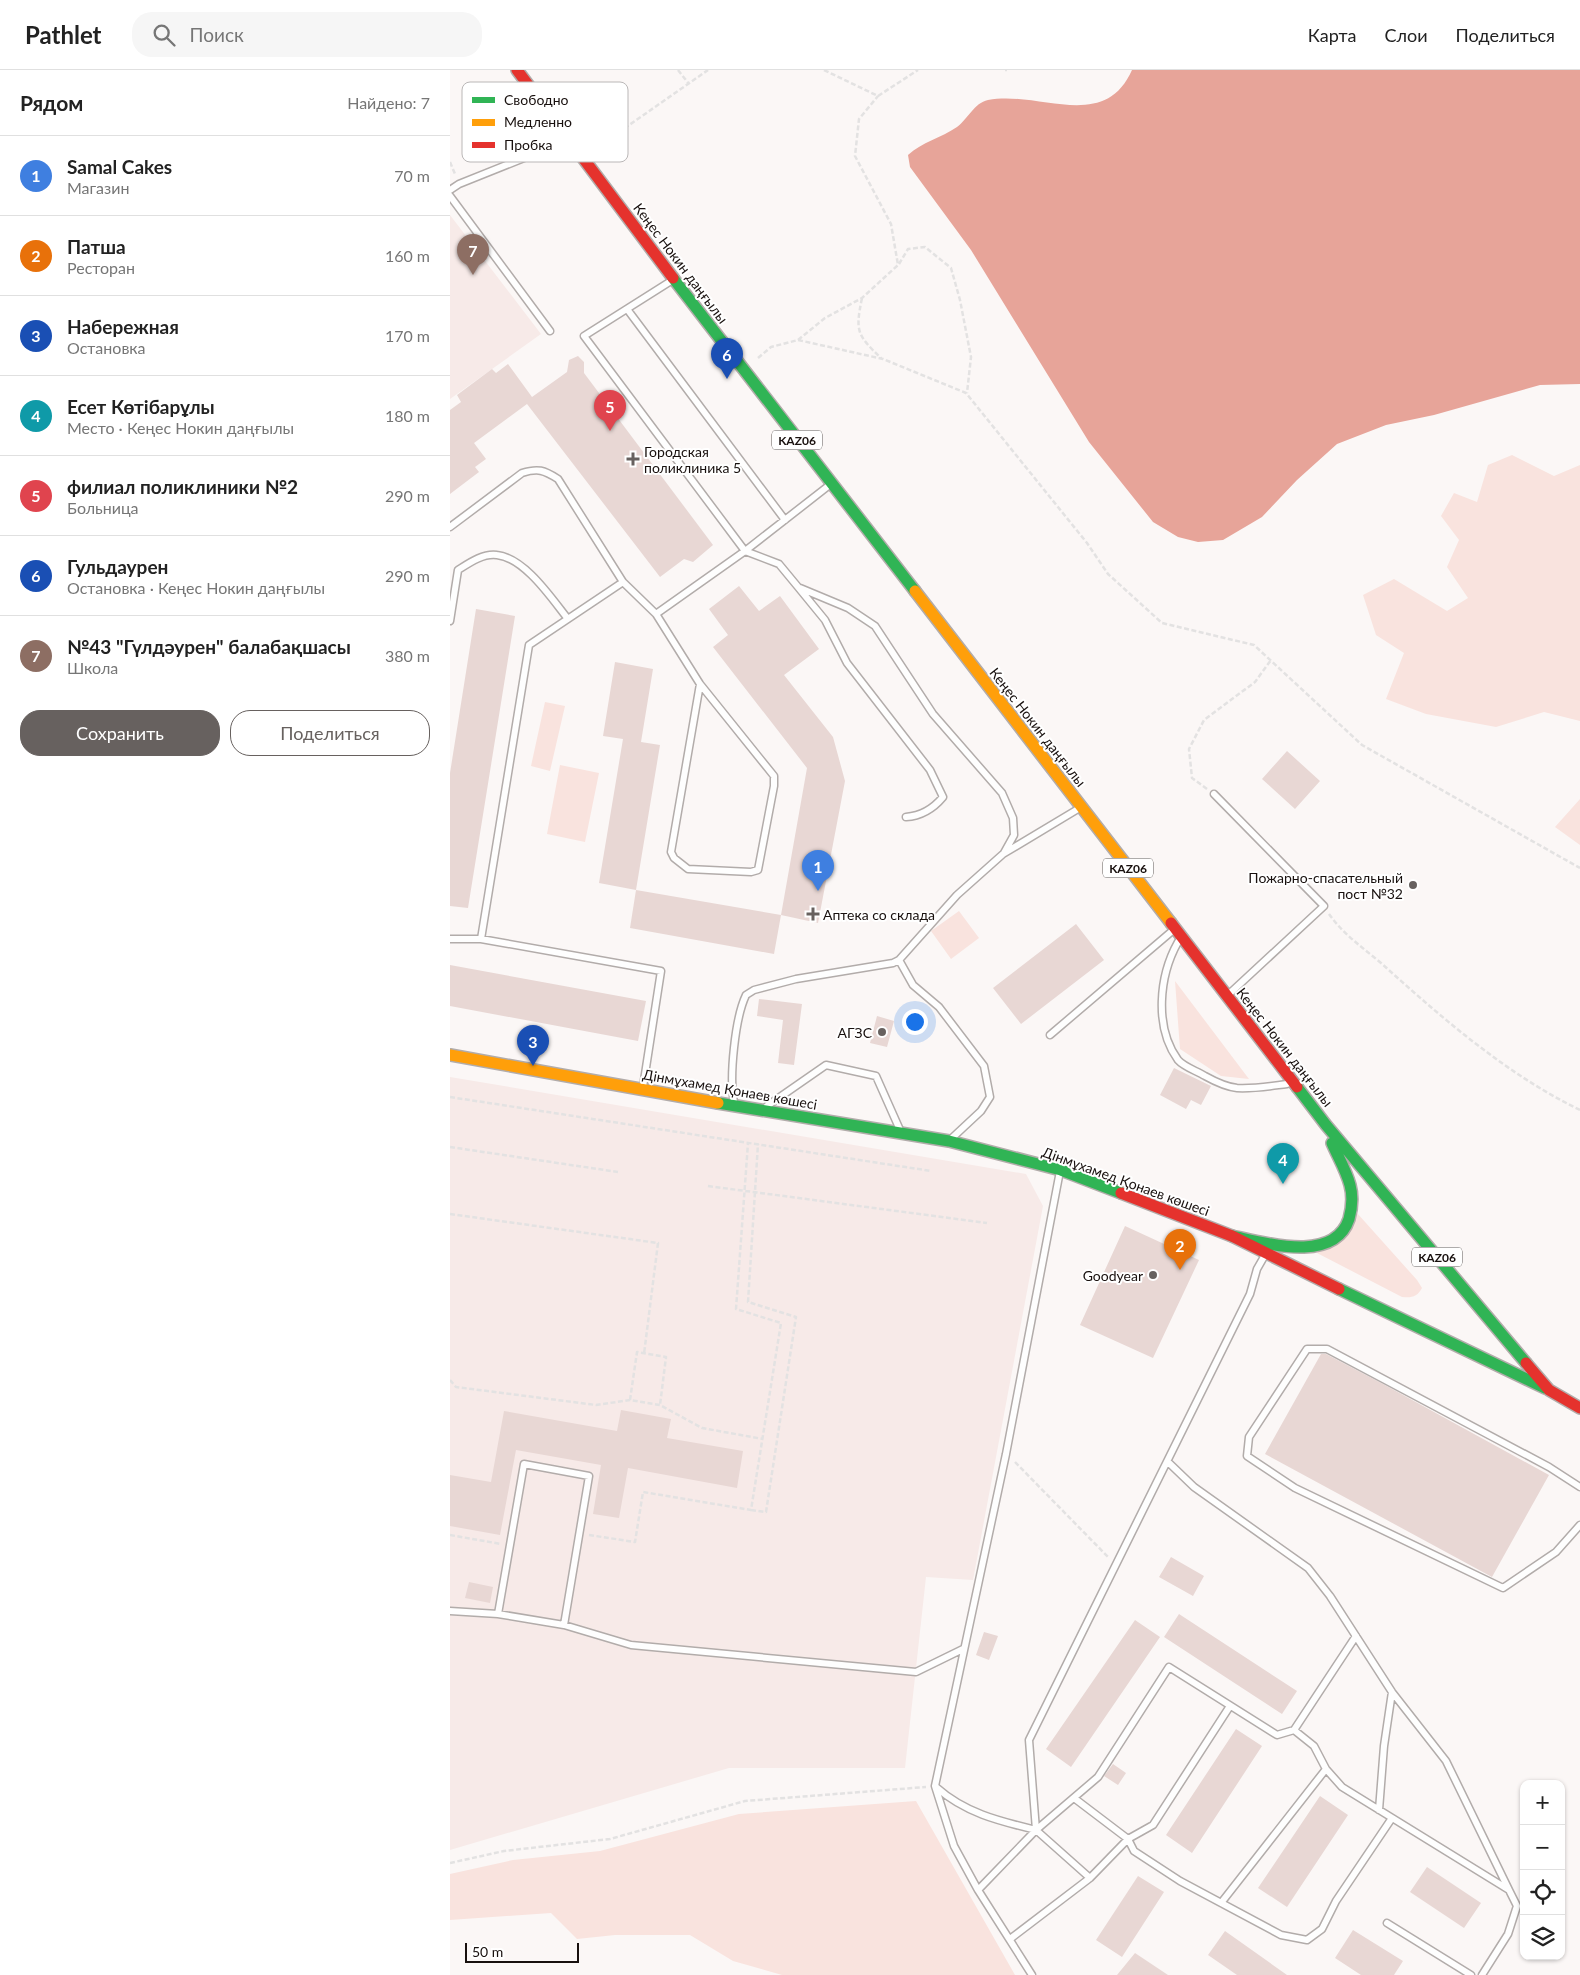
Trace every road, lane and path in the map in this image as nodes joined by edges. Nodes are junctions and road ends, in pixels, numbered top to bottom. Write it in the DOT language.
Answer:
graph roads {
  1 [pos="517,70"];
  2 [pos="678,70"];
  3 [pos="708,70"];
  4 [pos="824,70"];
  5 [pos="918,70"];
  6 [pos="526,82"];
  7 [pos="689,84"];
  8 [pos="878,96"];
  9 [pos="628,126"];
  10 [pos="514,162"];
  11 [pos="585,162"];
  12 [pos="450,190"];
  13 [pos="450,196"];
  14 [pos="898,265"];
  15 [pos="674,279"];
  16 [pos="862,298"];
  17 [pos="626,309"];
  18 [pos="550,331"];
  19 [pos="798,340"];
  20 [pos="883,359"];
  21 [pos="744,370"];
  22 [pos="966,393"];
  23 [pos="831,484"];
  24 [pos="784,520"];
  25 [pos="450,527"];
  26 [pos="745,551"];
  27 [pos="623,582"];
  28 [pos="798,587"];
  29 [pos="656,614"];
  30 [pos="568,619"];
  31 [pos="450,621"];
  32 [pos="1270,660"];
  33 [pos="700,684"];
  34 [pos="1214,794"];
  35 [pos="1081,807"];
  36 [pos="906,817"];
  37 [pos="1003,854"];
  38 [pos="1580,868"];
  39 [pos="1324,906"];
  40 [pos="1177,933"];
  41 [pos="450,939"];
  42 [pos="481,939"];
  43 [pos="899,960"];
  44 [pos="1227,996"];
  45 [pos="1050,1035"];
  46 [pos="450,1055"];
  47 [pos="1293,1082"];
  48 [pos="643,1089"];
  49 [pos="450,1097"];
  50 [pos="735,1106"];
  51 [pos="762,1110"];
  52 [pos="1580,1110"];
  53 [pos="1326,1125"];
  54 [pos="902,1133"];
  55 [pos="950,1141"];
  56 [pos="748,1143"];
  57 [pos="758,1144"];
  58 [pos="450,1147"];
  59 [pos="1060,1170"];
  60 [pos="931,1171"];
  61 [pos="618,1172"];
  62 [pos="708,1186"];
  63 [pos="744,1191"];
  64 [pos="755,1192"];
  65 [pos="450,1214"];
  66 [pos="987,1223"];
  67 [pos="1232,1236"];
  68 [pos="1266,1254"];
  69 [pos="644,1354"];
  70 [pos="450,1380"];
  71 [pos="1549,1390"];
  72 [pos="630,1400"];
  73 [pos="660,1405"];
  74 [pos="1580,1408"];
  75 [pos="763,1439"];
  76 [pos="1006,1454"];
  77 [pos="1168,1462"];
  78 [pos="1580,1487"];
  79 [pos="752,1510"];
  80 [pos="1580,1525"];
  81 [pos="450,1534"];
  82 [pos="579,1534"];
  83 [pos="510,1545"];
  84 [pos="1116,1566"];
  85 [pos="450,1610"];
  86 [pos="498,1614"];
  87 [pos="564,1625"];
  88 [pos="1356,1636"];
  89 [pos="963,1649"];
  90 [pos="1392,1692"];
  91 [pos="1230,1706"];
  92 [pos="1294,1730"];
  93 [pos="1326,1769"];
  94 [pos="935,1786"];
  95 [pos="1074,1798"];
  96 [pos="1379,1810"];
  97 [pos="1392,1818"];
  98 [pos="1036,1830"];
  99 [pos="1128,1839"];
  100 [pos="450,1863"];
  101 [pos="1090,1878"];
  102 [pos="978,1890"];
  103 [pos="1508,1890"];
  104 [pos="1221,1903"];
  105 [pos="1387,1923"];
  106 [pos="1010,1939"];
  107 [pos="1032,1975"];
  108 [pos="1470,1975"];
  109 [pos="1482,1975"];
  1 -- 6 [label="main road, Кеңес Нокин даңғылы / KАZ06"];
  2 -- 7 [label="path"];
  3 -- 7 [label="path"];
  4 -- 8 [label="path"];
  5 -- 8 [label="path"];
  7 -- 9 [label="path"];
  8 -- 14 [label="path"];
  10 -- 12 [label="lane"];
  11 -- 15 [label="main road, Кеңес Нокин даңғылы / KАZ06"];
  13 -- 18 [label="lane"];
  14 -- 16 [label="path"];
  14 -- 22 [label="path"];
  15 -- 17 [label="lane"];
  15 -- 21 [label="main road, Кеңес Нокин даңғылы / KАZ06"];
  16 -- 19 [label="path"];
  16 -- 20 [label="path"];
  17 -- 24 [label="lane"];
  17 -- 26 [label="lane"];
  19 -- 20 [label="path"];
  19 -- 21 [label="path"];
  20 -- 22 [label="path"];
  21 -- 23 [label="main road, Кеңес Нокин даңғылы / KАZ06"];
  22 -- 32 [label="path"];
  23 -- 24 [label="lane"];
  23 -- 35 [label="main road, Кеңес Нокин даңғылы / KАZ06"];
  24 -- 26 [label="lane"];
  25 -- 27 [label="lane"];
  26 -- 28 [label="lane"];
  26 -- 29 [label="lane"];
  27 -- 29 [label="lane"];
  27 -- 30 [label="lane"];
  28 -- 36 [label="lane"];
  28 -- 37 [label="lane"];
  29 -- 33 [label="lane"];
  30 -- 31 [label="lane"];
  30 -- 42 [label="lane"];
  32 -- 34 [label="path"];
  32 -- 38 [label="path"];
  33 -- 33 [label="lane"];
  34 -- 39 [label="lane"];
  35 -- 37 [label="lane"];
  35 -- 40 [label="main road, Кеңес Нокин даңғылы / KАZ06"];
  37 -- 43 [label="lane"];
  39 -- 44 [label="lane"];
  39 -- 52 [label="path"];
  40 -- 44 [label="main road, Кеңес Нокин даңғылы / KАZ06"];
  40 -- 45 [label="lane"];
  40 -- 47 [label="lane"];
  41 -- 42 [label="lane"];
  42 -- 48 [label="lane"];
  43 -- 50 [label="lane"];
  43 -- 55 [label="lane"];
  44 -- 47 [label="main road, Кеңес Нокин даңғылы / KАZ06"];
  46 -- 48 [label="main road, Дінмұхамед Қонаев көшесі"];
  47 -- 53 [label="main road, Кеңес Нокин даңғылы / KАZ06"];
  48 -- 50 [label="main road, Дінмұхамед Қонаев көшесі"];
  49 -- 56 [label="path"];
  50 -- 51 [label="main road, Дінмұхамед Қонаев көшесі"];
  51 -- 54 [label="main road, Дінмұхамед Қонаев көшесі"];
  51 -- 54 [label="lane"];
  53 -- 67 [label="main road"];
  53 -- 71 [label="main road, Кеңес Нокин даңғылы / KАZ06"];
  54 -- 55 [label="main road, Дінмұхамед Қонаев көшесі"];
  55 -- 59 [label="main road, Дінмұхамед Қонаев көшесі"];
  56 -- 57 [label="path"];
  56 -- 63 [label="path"];
  57 -- 60 [label="path"];
  57 -- 64 [label="path"];
  58 -- 61 [label="path"];
  59 -- 67 [label="main road, Дінмұхамед Қонаев көшесі"];
  59 -- 76 [label="lane"];
  62 -- 63 [label="path"];
  63 -- 64 [label="path"];
  63 -- 75 [label="path"];
  64 -- 66 [label="path"];
  64 -- 79 [label="path"];
  65 -- 69 [label="path"];
  67 -- 68 [label="main road, Дінмұхамед Қонаев көшесі"];
  68 -- 71 [label="main road, Дінмұхамед Қонаев көшесі"];
  68 -- 77 [label="lane"];
  69 -- 72 [label="path"];
  69 -- 73 [label="path"];
  70 -- 72 [label="path"];
  71 -- 74 [label="main road, Дінмұхамед Қонаев көшесі / KАZ06"];
  72 -- 73 [label="path"];
  73 -- 75 [label="path"];
  75 -- 79 [label="path"];
  76 -- 84 [label="path"];
  76 -- 89 [label="lane"];
  77 -- 84 [label="lane"];
  77 -- 88 [label="lane"];
  78 -- 80 [label="lane"];
  79 -- 82 [label="path"];
  81 -- 83 [label="path"];
  82 -- 83 [label="lane"];
  82 -- 87 [label="lane"];
  83 -- 86 [label="lane"];
  84 -- 98 [label="lane"];
  85 -- 86 [label="lane"];
  86 -- 87 [label="lane"];
  87 -- 89 [label="lane"];
  88 -- 90 [label="lane"];
  88 -- 92 [label="lane"];
  89 -- 94 [label="lane"];
  90 -- 96 [label="lane"];
  90 -- 103 [label="lane"];
  91 -- 92 [label="lane"];
  91 -- 95 [label="lane"];
  91 -- 99 [label="lane"];
  92 -- 93 [label="lane"];
  93 -- 96 [label="lane"];
  93 -- 104 [label="lane"];
  94 -- 98 [label="lane"];
  94 -- 100 [label="path"];
  94 -- 102 [label="lane"];
  95 -- 98 [label="lane"];
  95 -- 99 [label="lane"];
  96 -- 97 [label="lane"];
  97 -- 103 [label="lane"];
  97 -- 104 [label="lane"];
  98 -- 101 [label="lane"];
  98 -- 102 [label="lane"];
  99 -- 101 [label="lane"];
  99 -- 104 [label="lane"];
  101 -- 106 [label="lane"];
  102 -- 106 [label="lane"];
  103 -- 109 [label="lane"];
  105 -- 108 [label="lane"];
  106 -- 107 [label="lane"];
}
